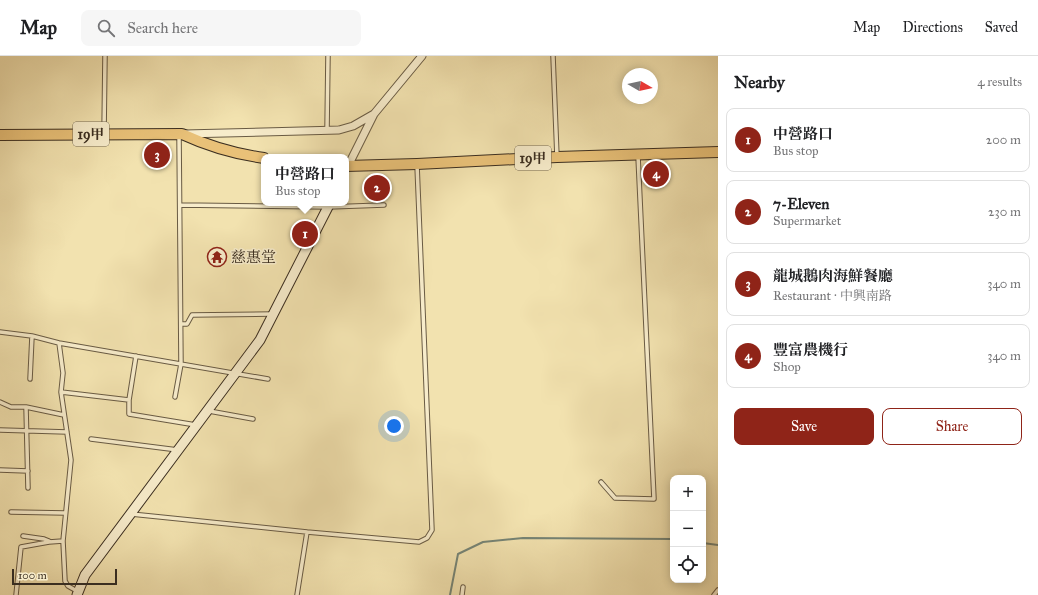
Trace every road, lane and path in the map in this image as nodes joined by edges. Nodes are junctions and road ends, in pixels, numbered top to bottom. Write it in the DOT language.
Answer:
graph roads {
  1 [pos="105,56"];
  2 [pos="328,56"];
  3 [pos="422,56"];
  4 [pos="553,56"];
  5 [pos="374,114"];
  6 [pos="327,131"];
  7 [pos="104,134"];
  8 [pos="180,134"];
  9 [pos="0,135"];
  10 [pos="718,152"];
  11 [pos="637,154"];
  12 [pos="557,157"];
  13 [pos="261,158"];
  14 [pos="349,164"];
  15 [pos="417,164"];
  16 [pos="349,168"];
  17 [pos="180,205"];
  18 [pos="261,205"];
  19 [pos="349,205"];
  20 [pos="384,205"];
  21 [pos="329,206"];
  22 [pos="275,314"];
  23 [pos="181,324"];
  24 [pos="0,332"];
  25 [pos="32,336"];
  26 [pos="59,343"];
  27 [pos="136,356"];
  28 [pos="181,364"];
  29 [pos="235,374"];
  30 [pos="30,379"];
  31 [pos="268,379"];
  32 [pos="61,392"];
  33 [pos="176,398"];
  34 [pos="129,400"];
  35 [pos="0,402"];
  36 [pos="26,407"];
  37 [pos="208,410"];
  38 [pos="64,415"];
  39 [pos="253,419"];
  40 [pos="197,425"];
  41 [pos="0,430"];
  42 [pos="26,432"];
  43 [pos="67,432"];
  44 [pos="91,439"];
  45 [pos="178,450"];
  46 [pos="0,470"];
  47 [pos="28,471"];
  48 [pos="601,482"];
  49 [pos="28,488"];
  50 [pos="11,512"];
  51 [pos="65,513"];
  52 [pos="130,514"];
  53 [pos="307,532"];
  54 [pos="23,536"];
  55 [pos="63,541"];
  56 [pos="49,542"];
  57 [pos="463,587"];
  58 [pos="718,590"];
  59 [pos="77,593"];
  60 [pos="16,595"];
  61 [pos="297,595"];
  62 [pos="462,595"];
  63 [pos="714,595"];
  1 -- 7 [label="lane"];
  2 -- 6 [label="lane"];
  3 -- 5 [label="street"];
  4 -- 12 [label="lane"];
  5 -- 6 [label="street"];
  5 -- 14 [label="street"];
  6 -- 8 [label="street"];
  7 -- 8 [label="main road, 19甲"];
  7 -- 9 [label="main road, 19甲"];
  8 -- 13 [label="main road, 19甲"];
  8 -- 17 [label="lane"];
  10 -- 11 [label="main road, 19甲"];
  11 -- 12 [label="main road, 19甲"];
  11 -- 48 [label="lane"];
  12 -- 15 [label="main road, 19甲"];
  15 -- 16 [label="main road, 19甲"];
  15 -- 53 [label="lane"];
  17 -- 18 [label="lane"];
  17 -- 23 [label="lane"];
  19 -- 20 [label="lane"];
  21 -- 22 [label="street"];
  22 -- 23 [label="lane"];
  22 -- 29 [label="street"];
  23 -- 28 [label="lane"];
  24 -- 25 [label="lane"];
  25 -- 26 [label="lane"];
  25 -- 30 [label="lane"];
  26 -- 27 [label="lane"];
  26 -- 32 [label="lane"];
  27 -- 28 [label="lane"];
  27 -- 34 [label="lane"];
  28 -- 29 [label="lane"];
  28 -- 33 [label="lane"];
  29 -- 31 [label="lane"];
  29 -- 37 [label="street"];
  32 -- 34 [label="lane"];
  32 -- 38 [label="lane"];
  34 -- 40 [label="lane"];
  35 -- 36 [label="lane"];
  36 -- 38 [label="lane"];
  36 -- 42 [label="lane"];
  37 -- 39 [label="lane"];
  37 -- 40 [label="street"];
  38 -- 43 [label="lane"];
  40 -- 45 [label="street"];
  41 -- 42 [label="lane"];
  42 -- 43 [label="lane"];
  42 -- 47 [label="lane"];
  43 -- 51 [label="lane"];
  44 -- 45 [label="lane"];
  45 -- 52 [label="street"];
  46 -- 47 [label="lane"];
  47 -- 49 [label="lane"];
  50 -- 51 [label="lane"];
  51 -- 55 [label="lane"];
  52 -- 53 [label="lane"];
  52 -- 59 [label="street"];
  53 -- 61 [label="lane"];
  54 -- 56 [label="lane"];
  55 -- 56 [label="lane"];
  55 -- 59 [label="lane"];
  56 -- 60 [label="lane"];
  57 -- 62 [label="lane"];
  58 -- 63 [label="lane"];
}
